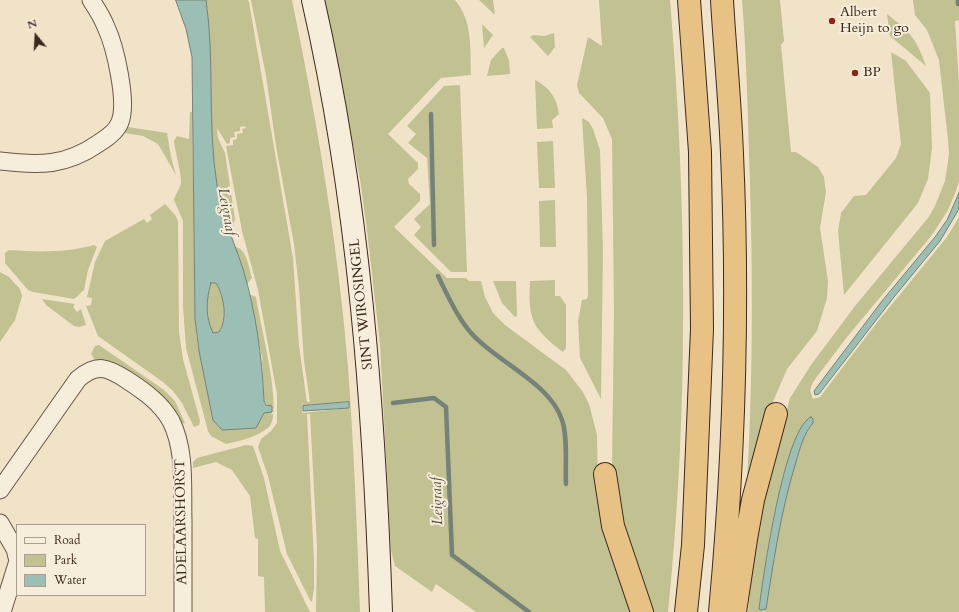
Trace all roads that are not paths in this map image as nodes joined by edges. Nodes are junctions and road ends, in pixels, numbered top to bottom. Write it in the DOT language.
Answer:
graph roads {
  1 [pos="91,0"];
  2 [pos="313,0"];
  3 [pos="689,0"];
  4 [pos="722,0"];
  5 [pos="0,161"];
  6 [pos="776,414"];
  7 [pos="605,474"];
  8 [pos="0,490"];
  9 [pos="0,523"];
  10 [pos="16,553"];
  11 [pos="16,567"];
  12 [pos="2,612"];
  13 [pos="183,612"];
  14 [pos="381,612"];
  15 [pos="642,612"];
  16 [pos="686,612"];
  17 [pos="720,612"];
  18 [pos="735,612"];
  1 -- 5 [label="street"];
  2 -- 14 [label="main road, SINT WIROSINGEL"];
  3 -- 16 [label="highway"];
  4 -- 17 [label="highway"];
  6 -- 18 [label="highway"];
  7 -- 15 [label="highway"];
  8 -- 13 [label="street, ADELAARSHORST"];
  9 -- 10 [label="street"];
  11 -- 12 [label="street"];
}
